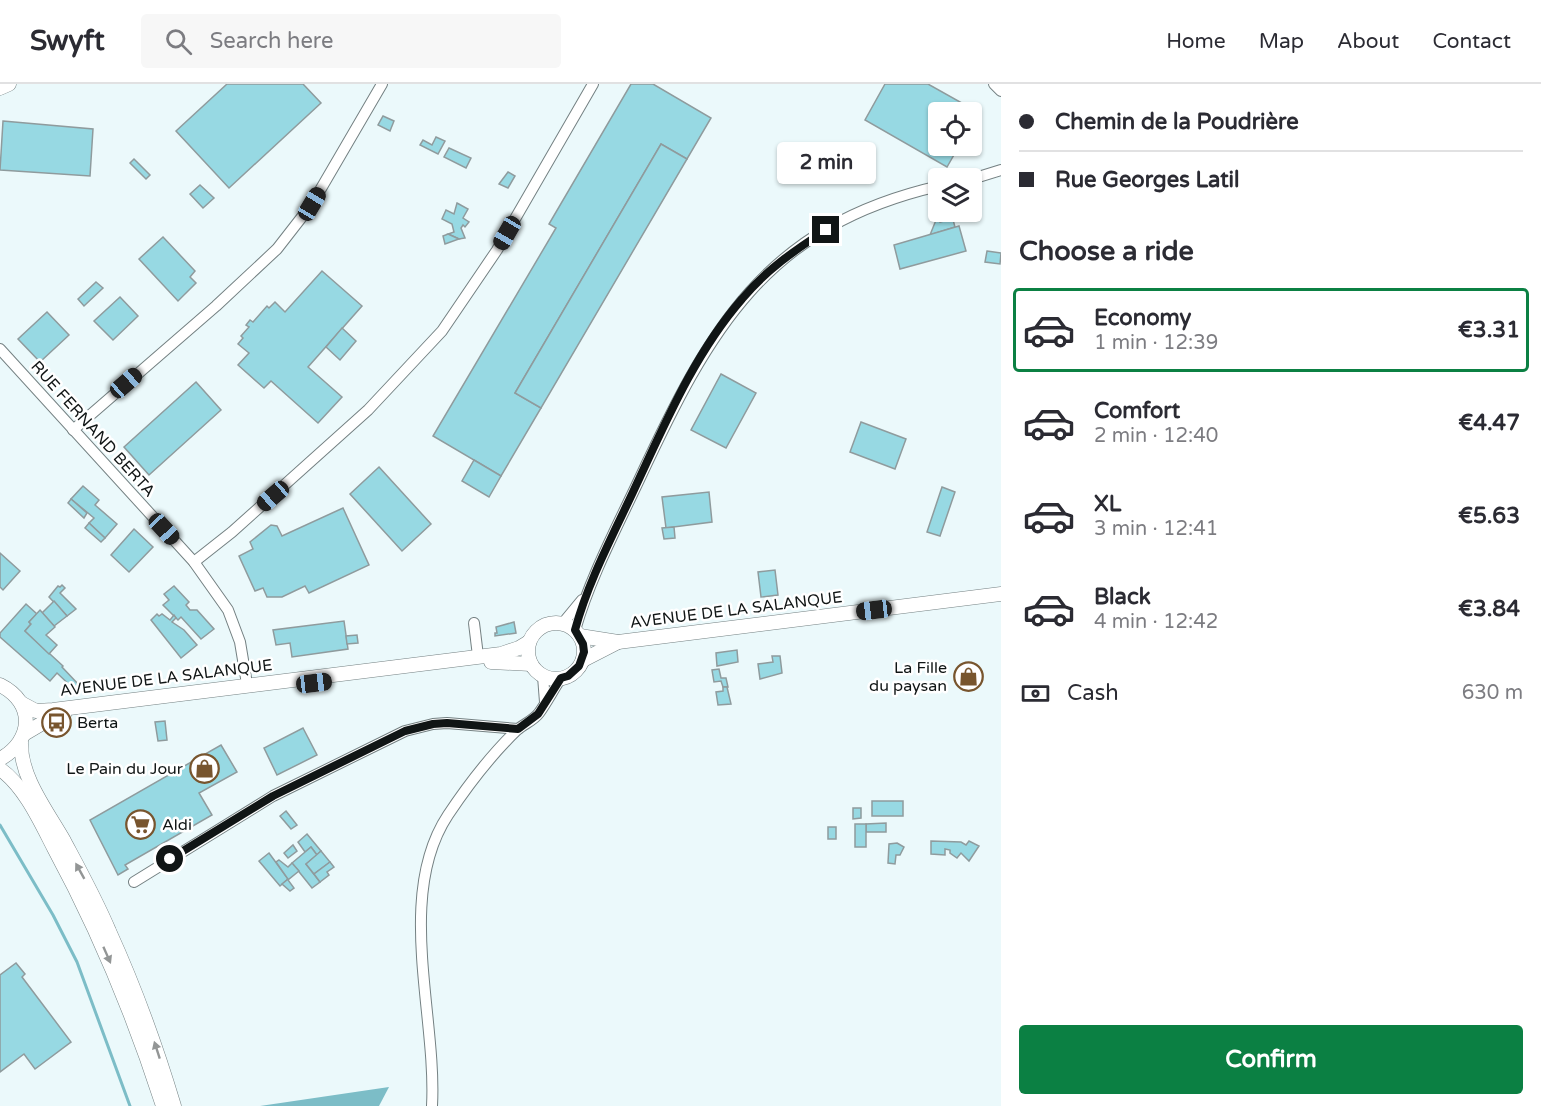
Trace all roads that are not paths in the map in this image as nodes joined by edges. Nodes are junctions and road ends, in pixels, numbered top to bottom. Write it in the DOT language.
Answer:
graph roads {
  1 [pos="9,84"];
  2 [pos="381,84"];
  3 [pos="593,84"];
  4 [pos="994,84"];
  5 [pos="0,88"];
  6 [pos="1001,91"];
  7 [pos="1001,170"];
  8 [pos="982,176"];
  9 [pos="928,189"];
  10 [pos="0,349"];
  11 [pos="72,430"];
  12 [pos="195,562"];
  13 [pos="1001,594"];
  14 [pos="474,623"];
  15 [pos="573,630"];
  16 [pos="529,642"];
  17 [pos="618,642"];
  18 [pos="478,656"];
  19 [pos="583,660"];
  20 [pos="531,664"];
  21 [pos="543,676"];
  22 [pos="561,678"];
  23 [pos="247,684"];
  24 [pos="0,685"];
  25 [pos="545,702"];
  26 [pos="21,703"];
  27 [pos="518,729"];
  28 [pos="22,738"];
  29 [pos="0,759"];
  30 [pos="0,769"];
  31 [pos="134,882"];
  32 [pos="163,1106"];
  33 [pos="174,1106"];
  34 [pos="432,1106"];
  1 -- 5 [label="main road"];
  2 -- 11 [label="street"];
  3 -- 12 [label="street"];
  4 -- 6 [label="street"];
  7 -- 8 [label="street"];
  9 -- 15 [label="street"];
  10 -- 11 [label="street, RUE FERNAND BERTA"];
  11 -- 12 [label="street, RUE FERNAND BERTA"];
  12 -- 23 [label="street, RUE FERNAND BERTA"];
  13 -- 17 [label="main road, AVENUE DE LA SALANQUE"];
  14 -- 18 [label="street"];
  15 -- 16 [label="main road"];
  15 -- 17 [label="main road"];
  15 -- 19 [label="main road"];
  16 -- 18 [label="main road, AVENUE DE LA SALANQUE"];
  16 -- 20 [label="main road"];
  17 -- 19 [label="main road"];
  18 -- 23 [label="main road, AVENUE DE LA SALANQUE"];
  19 -- 22 [label="main road"];
  20 -- 21 [label="main road"];
  20 -- 28 [label="main road, AVENUE DE LA SALANQUE"];
  21 -- 22 [label="main road"];
  21 -- 25 [label="street"];
  22 -- 25 [label="street"];
  23 -- 26 [label="main road, AVENUE DE LA SALANQUE"];
  24 -- 26 [label="main road"];
  25 -- 27 [label="street"];
  26 -- 28 [label="main road"];
  27 -- 31 [label="street"];
  27 -- 34 [label="street"];
  28 -- 29 [label="main road, AVENUE DE LA SALANQUE"];
  33 -- 28 [label="main road, one-way"];
  30 -- 32 [label="main road, one-way"];
}
